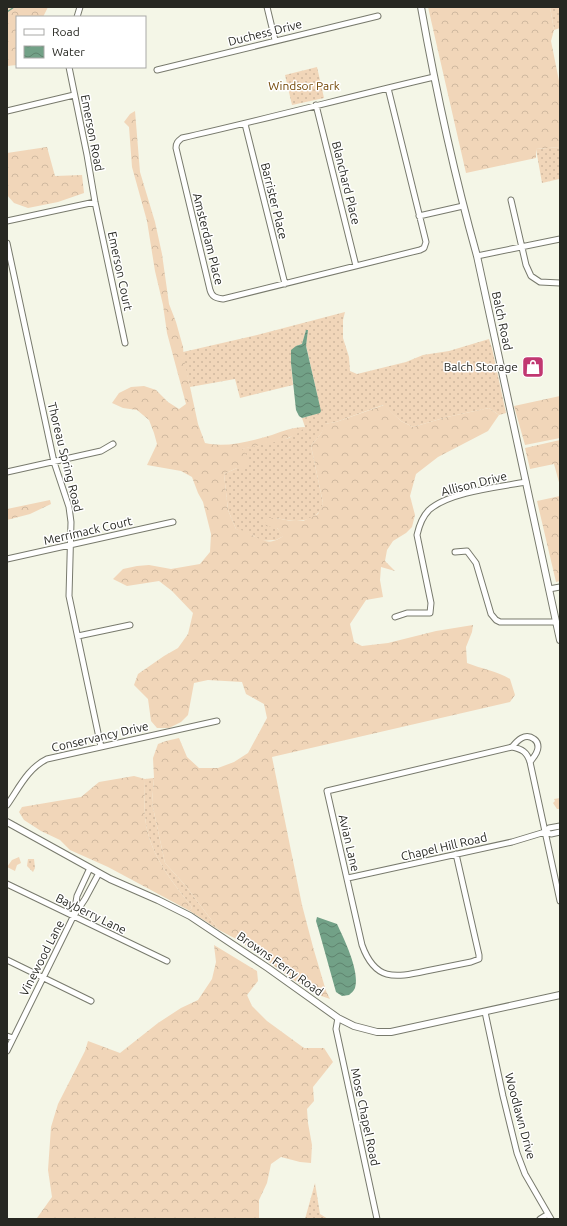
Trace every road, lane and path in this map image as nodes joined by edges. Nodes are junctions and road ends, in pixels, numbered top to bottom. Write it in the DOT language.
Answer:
graph roads {
  1 [pos="267,7"];
  2 [pos="421,7"];
  3 [pos="378,16"];
  4 [pos="275,40"];
  5 [pos="69,68"];
  6 [pos="157,70"];
  7 [pos="434,77"];
  8 [pos="388,88"];
  9 [pos="74,95"];
  10 [pos="316,105"];
  11 [pos="7,111"];
  12 [pos="244,124"];
  13 [pos="511,200"];
  14 [pos="95,202"];
  15 [pos="463,206"];
  16 [pos="419,216"];
  17 [pos="7,221"];
  18 [pos="560,239"];
  19 [pos="7,243"];
  20 [pos="523,247"];
  21 [pos="477,256"];
  22 [pos="356,266"];
  23 [pos="285,284"];
  24 [pos="560,284"];
  25 [pos="125,343"];
  26 [pos="113,444"];
  27 [pos="54,462"];
  28 [pos="7,472"];
  29 [pos="526,482"];
  30 [pos="173,522"];
  31 [pos="71,544"];
  32 [pos="455,552"];
  33 [pos="7,559"];
  34 [pos="560,587"];
  35 [pos="549,589"];
  36 [pos="395,617"];
  37 [pos="556,622"];
  38 [pos="130,625"];
  39 [pos="78,636"];
  40 [pos="560,640"];
  41 [pos="217,721"];
  42 [pos="101,747"];
  43 [pos="512,747"];
  44 [pos="530,762"];
  45 [pos="7,805"];
  46 [pos="7,822"];
  47 [pos="560,826"];
  48 [pos="544,832"];
  49 [pos="560,832"];
  50 [pos="456,854"];
  51 [pos="90,868"];
  52 [pos="99,873"];
  53 [pos="348,878"];
  54 [pos="7,884"];
  55 [pos="560,901"];
  56 [pos="73,917"];
  57 [pos="7,960"];
  58 [pos="167,961"];
  59 [pos="43,977"];
  60 [pos="560,995"];
  61 [pos="91,1001"];
  62 [pos="485,1012"];
  63 [pos="338,1018"];
  64 [pos="7,1036"];
  65 [pos="13,1038"];
  66 [pos="7,1051"];
  67 [pos="548,1214"];
  68 [pos="377,1219"];
  69 [pos="540,1219"];
  70 [pos="551,1219"];
  1 -- 4 [label="street"];
  2 -- 7 [label="street, Balch Road"];
  3 -- 4 [label="street, Duchess Drive"];
  4 -- 6 [label="street, Duchess Drive"];
  5 -- 9 [label="street, Emerson Road"];
  7 -- 8 [label="street, Amsterdam Place"];
  7 -- 15 [label="street, Balch Road"];
  8 -- 10 [label="street, Amsterdam Place"];
  8 -- 16 [label="street, Amsterdam Place"];
  9 -- 11 [label="street"];
  9 -- 14 [label="street, Emerson Road"];
  10 -- 12 [label="street, Amsterdam Place"];
  10 -- 22 [label="street, Blanchard Place"];
  12 -- 23 [label="street, Barrister Place"];
  12 -- 23 [label="street, Amsterdam Place"];
  13 -- 20 [label="street"];
  14 -- 17 [label="street"];
  14 -- 25 [label="street, Emerson Court"];
  15 -- 16 [label="street"];
  15 -- 21 [label="street, Balch Road"];
  16 -- 22 [label="street, Amsterdam Place"];
  18 -- 20 [label="street"];
  19 -- 27 [label="street, Thoreau Spring Road"];
  20 -- 21 [label="street"];
  20 -- 24 [label="street"];
  21 -- 29 [label="street, Balch Road"];
  22 -- 23 [label="street, Amsterdam Place"];
  26 -- 27 [label="street"];
  27 -- 28 [label="street"];
  27 -- 31 [label="street, Thoreau Spring Road"];
  29 -- 35 [label="street, Balch Road"];
  29 -- 36 [label="street, Allison Drive"];
  30 -- 31 [label="street, Merrimack Court"];
  31 -- 33 [label="street, Merrimack Court"];
  31 -- 39 [label="street, Thoreau Spring Road"];
  32 -- 37 [label="street"];
  34 -- 35 [label="street"];
  35 -- 37 [label="street, Balch Road"];
  37 -- 40 [label="street, Balch Road"];
  38 -- 39 [label="street"];
  39 -- 42 [label="street, Thoreau Spring Road"];
  41 -- 42 [label="street, Conservancy Drive"];
  42 -- 45 [label="street, Conservancy Drive"];
  43 -- 44 [label="street"];
  43 -- 44 [label="street"];
  43 -- 53 [label="street, Avian Lane"];
  44 -- 48 [label="street"];
  46 -- 51 [label="street, Browns Ferry Road"];
  47 -- 48 [label="street, Chapel Hill Road"];
  48 -- 49 [label="street, Chapel Hill Road"];
  48 -- 50 [label="street, Chapel Hill Road"];
  48 -- 55 [label="street"];
  50 -- 53 [label="street, Chapel Hill Road"];
  50 -- 53 [label="street, Avian Lane"];
  51 -- 52 [label="street, Browns Ferry Road"];
  51 -- 56 [label="street, Vinewood Lane"];
  52 -- 56 [label="street, Vinewood Lane"];
  52 -- 63 [label="street, Browns Ferry Road"];
  54 -- 56 [label="street, Bayberry Lane"];
  56 -- 58 [label="street, Bayberry Lane"];
  56 -- 59 [label="street, Vinewood Lane"];
  57 -- 59 [label="street"];
  59 -- 61 [label="street"];
  59 -- 65 [label="street, Vinewood Lane"];
  60 -- 62 [label="street, Browns Ferry Road"];
  62 -- 63 [label="street, Browns Ferry Road"];
  62 -- 67 [label="street, Woodlawn Drive"];
  63 -- 68 [label="street, Mose Chapel Road"];
  64 -- 65 [label="street"];
  65 -- 66 [label="street, Vinewood Lane"];
  67 -- 69 [label="street"];
  67 -- 70 [label="street, Woodlawn Drive"];
}
